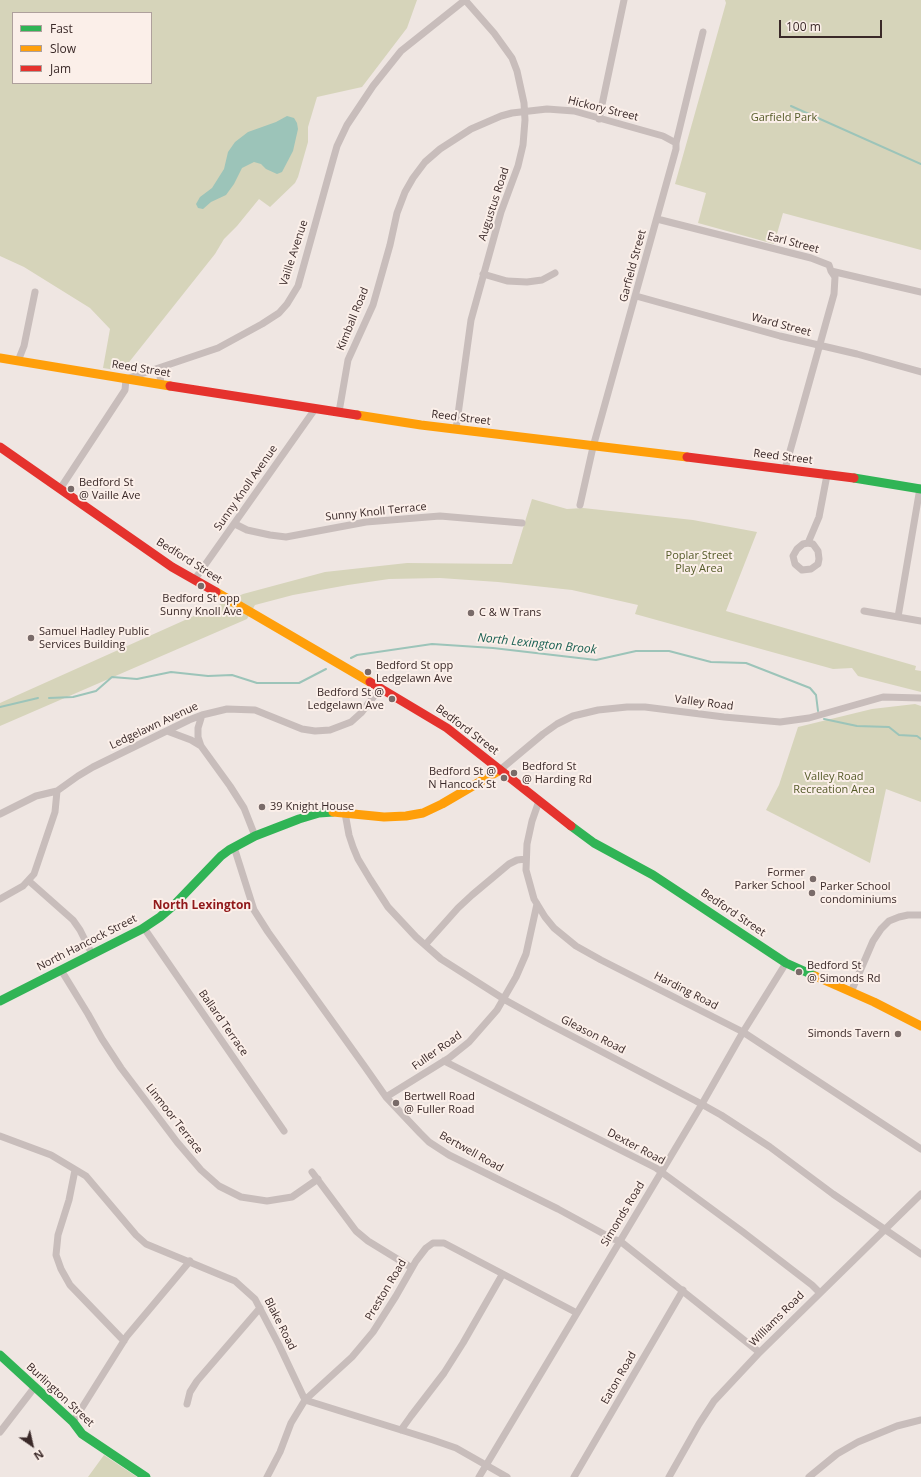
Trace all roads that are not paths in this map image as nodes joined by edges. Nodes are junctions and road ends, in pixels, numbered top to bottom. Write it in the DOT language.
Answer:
graph roads {
  1 [pos="465,0"];
  2 [pos="624,0"];
  3 [pos="703,32"];
  4 [pos="525,111"];
  5 [pos="599,118"];
  6 [pos="676,143"];
  7 [pos="398,211"];
  8 [pos="657,219"];
  9 [pos="832,270"];
  10 [pos="555,273"];
  11 [pos="483,274"];
  12 [pos="35,292"];
  13 [pos="921,292"];
  14 [pos="636,296"];
  15 [pos="820,347"];
  16 [pos="0,358"];
  17 [pos="18,361"];
  18 [pos="159,368"];
  19 [pos="921,372"];
  20 [pos="126,379"];
  21 [pos="161,384"];
  22 [pos="315,409"];
  23 [pos="339,412"];
  24 [pos="456,429"];
  25 [pos="0,447"];
  26 [pos="593,447"];
  27 [pos="786,469"];
  28 [pos="827,475"];
  29 [pos="921,488"];
  30 [pos="60,489"];
  31 [pos="580,505"];
  32 [pos="522,523"];
  33 [pos="235,524"];
  34 [pos="808,543"];
  35 [pos="195,580"];
  36 [pos="864,612"];
  37 [pos="898,617"];
  38 [pos="921,621"];
  39 [pos="381,687"];
  40 [pos="921,698"];
  41 [pos="202,715"];
  42 [pos="167,731"];
  43 [pos="201,746"];
  44 [pos="500,770"];
  45 [pos="57,791"];
  46 [pos="539,801"];
  47 [pos="344,813"];
  48 [pos="0,814"];
  49 [pos="255,836"];
  50 [pos="234,847"];
  51 [pos="526,859"];
  52 [pos="29,881"];
  53 [pos="0,899"];
  54 [pos="537,904"];
  55 [pos="921,915"];
  56 [pos="144,928"];
  57 [pos="426,945"];
  58 [pos="92,954"];
  59 [pos="786,963"];
  60 [pos="61,970"];
  61 [pos="850,992"];
  62 [pos="504,998"];
  63 [pos="0,1001"];
  64 [pos="921,1026"];
  65 [pos="743,1032"];
  66 [pos="444,1061"];
  67 [pos="386,1097"];
  68 [pos="702,1104"];
  69 [pos="284,1131"];
  70 [pos="0,1136"];
  71 [pos="921,1150"];
  72 [pos="75,1170"];
  73 [pos="312,1172"];
  74 [pos="661,1173"];
  75 [pos="318,1180"];
  76 [pos="921,1194"];
  77 [pos="885,1229"];
  78 [pos="620,1241"];
  79 [pos="921,1254"];
  80 [pos="190,1261"];
  81 [pos="412,1268"];
  82 [pos="502,1275"];
  83 [pos="683,1290"];
  84 [pos="820,1293"];
  85 [pos="260,1308"];
  86 [pos="577,1313"];
  87 [pos="124,1341"];
  88 [pos="760,1352"];
  89 [pos="0,1355"];
  90 [pos="34,1388"];
  91 [pos="305,1400"];
  92 [pos="186,1404"];
  93 [pos="921,1420"];
  94 [pos="73,1422"];
  95 [pos="401,1430"];
  96 [pos="0,1432"];
  97 [pos="486,1465"];
  98 [pos="146,1477"];
  99 [pos="267,1477"];
  100 [pos="479,1477"];
  101 [pos="507,1477"];
  102 [pos="574,1477"];
  103 [pos="669,1477"];
  104 [pos="809,1477"];
  1 -- 4 [label="street, Augustus Road"];
  1 -- 18 [label="street, Vaille Avenue"];
  2 -- 5 [label="street"];
  3 -- 6 [label="street, Garfield Street"];
  4 -- 5 [label="street, Hickory Street"];
  4 -- 7 [label="street, Hickory Street"];
  4 -- 11 [label="street, Augustus Road"];
  5 -- 6 [label="street, Hickory Street"];
  6 -- 8 [label="street, Garfield Street"];
  7 -- 23 [label="street, Kimball Road"];
  8 -- 9 [label="street, Earl Street"];
  8 -- 14 [label="street, Garfield Street"];
  9 -- 13 [label="street, Earl Street"];
  9 -- 15 [label="street"];
  10 -- 11 [label="street"];
  11 -- 24 [label="street, Augustus Road"];
  12 -- 17 [label="street"];
  14 -- 15 [label="street, Ward Street"];
  14 -- 26 [label="street, Garfield Street"];
  15 -- 19 [label="street, Ward Street"];
  15 -- 27 [label="street"];
  16 -- 17 [label="street, Reed Street"];
  17 -- 20 [label="street, Reed Street"];
  18 -- 20 [label="street, Vaille Avenue"];
  18 -- 21 [label="street"];
  20 -- 21 [label="street, Reed Street"];
  20 -- 30 [label="street"];
  21 -- 22 [label="street, Reed Street"];
  22 -- 23 [label="street, Reed Street"];
  22 -- 33 [label="street, Sunny Knoll Avenue"];
  23 -- 24 [label="street, Reed Street"];
  24 -- 26 [label="street, Reed Street"];
  25 -- 30 [label="street, Bedford Street"];
  26 -- 27 [label="street, Reed Street"];
  26 -- 31 [label="street, Garfield Street"];
  27 -- 28 [label="street, Reed Street"];
  28 -- 29 [label="street, Reed Street"];
  28 -- 34 [label="street"];
  29 -- 37 [label="street"];
  30 -- 35 [label="street, Bedford Street"];
  32 -- 33 [label="street, Sunny Knoll Terrace"];
  33 -- 35 [label="street, Sunny Knoll Avenue"];
  35 -- 39 [label="street, Bedford Street"];
  36 -- 37 [label="street"];
  37 -- 38 [label="street"];
  39 -- 41 [label="street, Ledgelawn Avenue"];
  39 -- 44 [label="street, Bedford Street"];
  40 -- 44 [label="street, Valley Road"];
  41 -- 42 [label="street, Ledgelawn Avenue"];
  41 -- 43 [label="street"];
  42 -- 43 [label="street"];
  42 -- 45 [label="street, Ledgelawn Avenue"];
  43 -- 49 [label="street"];
  44 -- 46 [label="street, Bedford Street"];
  44 -- 47 [label="street, North Hancock Street"];
  45 -- 48 [label="street, Ledgelawn Avenue"];
  45 -- 52 [label="street"];
  46 -- 51 [label="street, Harding Road"];
  46 -- 59 [label="street, Bedford Street"];
  47 -- 49 [label="street, North Hancock Street"];
  47 -- 57 [label="street, Gleason Road"];
  49 -- 50 [label="street, North Hancock Street"];
  50 -- 56 [label="street, North Hancock Street"];
  50 -- 67 [label="street, Bertwell Road"];
  51 -- 54 [label="street, Harding Road"];
  51 -- 57 [label="street"];
  52 -- 53 [label="street"];
  52 -- 58 [label="street"];
  54 -- 62 [label="street, Fuller Road"];
  54 -- 65 [label="street, Harding Road"];
  55 -- 61 [label="street"];
  56 -- 58 [label="street, North Hancock Street"];
  56 -- 69 [label="street, Ballard Terrace"];
  57 -- 62 [label="street, Gleason Road"];
  58 -- 60 [label="street, North Hancock Street"];
  59 -- 61 [label="street, Bedford Street"];
  59 -- 65 [label="street, Simonds Road"];
  60 -- 63 [label="street, North Hancock Street"];
  60 -- 75 [label="street, Linmoor Terrace"];
  61 -- 64 [label="street, Bedford Street"];
  62 -- 66 [label="street, Fuller Road"];
  62 -- 68 [label="street, Gleason Road"];
  65 -- 68 [label="street, Simonds Road"];
  65 -- 71 [label="street, Harding Road"];
  66 -- 67 [label="street, Fuller Road"];
  66 -- 74 [label="street, Dexter Road"];
  67 -- 78 [label="street, Bertwell Road"];
  68 -- 74 [label="street, Simonds Road"];
  68 -- 77 [label="street, Gleason Road"];
  70 -- 72 [label="street, Blake Road"];
  72 -- 80 [label="street, Blake Road"];
  72 -- 87 [label="street"];
  73 -- 75 [label="street"];
  74 -- 78 [label="street, Simonds Road"];
  74 -- 84 [label="street, Dexter Road"];
  75 -- 81 [label="street"];
  76 -- 77 [label="street, Williams Road"];
  77 -- 79 [label="street, Gleason Road"];
  77 -- 84 [label="street, Williams Road"];
  78 -- 83 [label="street, Bertwell Road"];
  78 -- 86 [label="street, Simonds Road"];
  80 -- 85 [label="street, Blake Road"];
  80 -- 87 [label="street"];
  81 -- 82 [label="street, Preston Road"];
  81 -- 91 [label="street, Preston Road"];
  82 -- 86 [label="street, Preston Road"];
  82 -- 95 [label="street"];
  83 -- 88 [label="street, Bertwell Road"];
  83 -- 102 [label="street, Eaton Road"];
  84 -- 88 [label="street, Williams Road"];
  85 -- 91 [label="street, Blake Road"];
  85 -- 92 [label="street"];
  86 -- 97 [label="street, Simonds Road"];
  87 -- 94 [label="street"];
  88 -- 103 [label="street, Williams Road"];
  89 -- 90 [label="street, Burlington Street"];
  90 -- 94 [label="street, Burlington Street"];
  90 -- 96 [label="street"];
  91 -- 95 [label="street"];
  91 -- 99 [label="street, Preston Road"];
  93 -- 104 [label="street"];
  94 -- 98 [label="street, Burlington Street"];
  95 -- 97 [label="street"];
  97 -- 100 [label="street, Simonds Road"];
  97 -- 101 [label="street"];
}
